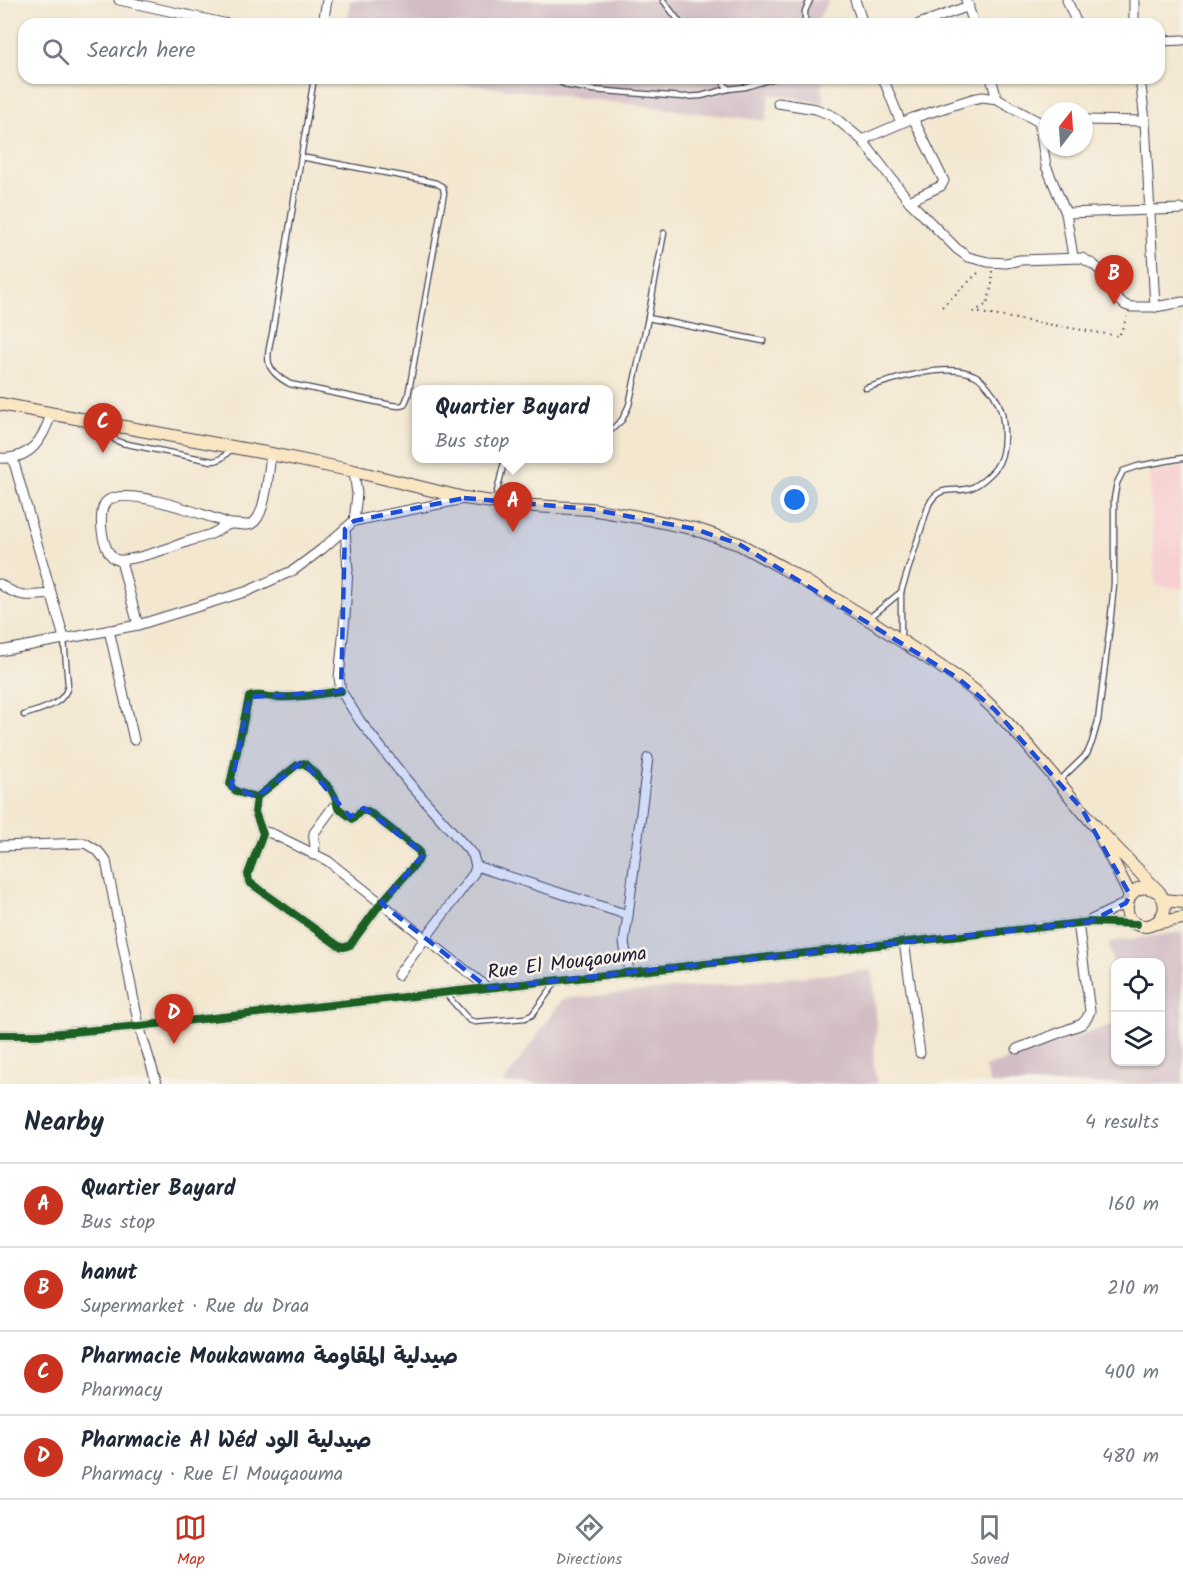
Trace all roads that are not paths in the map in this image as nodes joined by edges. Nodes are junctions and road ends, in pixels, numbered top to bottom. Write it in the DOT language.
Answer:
graph roads {
  1 [pos="119,0"];
  2 [pos="327,0"];
  3 [pos="663,0"];
  4 [pos="810,0"];
  5 [pos="855,0"];
  6 [pos="1067,0"];
  7 [pos="1134,0"];
  8 [pos="968,3"];
  9 [pos="201,18"];
  10 [pos="324,18"];
  11 [pos="676,18"];
  12 [pos="805,18"];
  13 [pos="861,18"];
  14 [pos="933,18"];
  15 [pos="972,18"];
  16 [pos="1074,18"];
  17 [pos="1134,18"];
  18 [pos="1183,40"];
  19 [pos="1165,41"];
  20 [pos="313,84"];
  21 [pos="564,84"];
  22 [pos="724,84"];
  23 [pos="755,84"];
  24 [pos="885,84"];
  25 [pos="993,84"];
  26 [pos="1141,84"];
  27 [pos="728,89"];
  28 [pos="997,99"];
  29 [pos="778,103"];
  30 [pos="913,118"];
  31 [pos="1039,120"];
  32 [pos="1093,120"];
  33 [pos="1146,121"];
  34 [pos="900,123"];
  35 [pos="862,140"];
  36 [pos="1045,156"];
  37 [pos="301,158"];
  38 [pos="909,201"];
  39 [pos="1183,209"];
  40 [pos="1151,210"];
  41 [pos="1066,213"];
  42 [pos="664,232"];
  43 [pos="1073,257"];
  44 [pos="1183,302"];
  45 [pos="1155,307"];
  46 [pos="648,318"];
  47 [pos="763,341"];
  48 [pos="866,388"];
  49 [pos="0,404"];
  50 [pos="51,414"];
  51 [pos="109,424"];
  52 [pos="613,428"];
  53 [pos="232,447"];
  54 [pos="271,454"];
  55 [pos="0,458"];
  56 [pos="1183,458"];
  57 [pos="13,459"];
  58 [pos="504,463"];
  59 [pos="354,471"];
  60 [pos="464,498"];
  61 [pos="494,503"];
  62 [pos="354,521"];
  63 [pos="230,524"];
  64 [pos="345,529"];
  65 [pos="121,561"];
  66 [pos="0,584"];
  67 [pos="901,592"];
  68 [pos="51,594"];
  69 [pos="868,619"];
  70 [pos="138,625"];
  71 [pos="109,630"];
  72 [pos="64,638"];
  73 [pos="901,641"];
  74 [pos="0,651"];
  75 [pos="341,691"];
  76 [pos="24,715"];
  77 [pos="134,740"];
  78 [pos="648,758"];
  79 [pos="1058,782"];
  80 [pos="257,797"];
  81 [pos="336,803"];
  82 [pos="1095,826"];
  83 [pos="263,834"];
  84 [pos="0,846"];
  85 [pos="314,855"];
  86 [pos="476,866"];
  87 [pos="1161,896"];
  88 [pos="1128,899"];
  89 [pos="1183,902"];
  90 [pos="381,903"];
  91 [pos="628,915"];
  92 [pos="1183,918"];
  93 [pos="1089,922"];
  94 [pos="1078,923"];
  95 [pos="1156,923"];
  96 [pos="1137,924"];
  97 [pos="425,939"];
  98 [pos="904,942"];
  99 [pos="629,972"];
  100 [pos="398,975"];
  101 [pos="557,980"];
  102 [pos="488,988"];
  103 [pos="445,993"];
  104 [pos="139,1026"];
  105 [pos="0,1035"];
  106 [pos="1017,1048"];
  107 [pos="920,1053"];
  108 [pos="157,1084"];
  1 -- 9 [label="street"];
  2 -- 10 [label="street"];
  3 -- 11 [label="lane"];
  4 -- 12 [label="lane"];
  5 -- 13 [label="street"];
  6 -- 16 [label="street"];
  7 -- 17 [label="street"];
  8 -- 14 [label="street"];
  8 -- 15 [label="street"];
  18 -- 19 [label="street"];
  20 -- 37 [label="lane"];
  21 -- 27 [label="lane"];
  22 -- 27 [label="lane"];
  23 -- 27 [label="lane"];
  24 -- 34 [label="street"];
  25 -- 28 [label="street"];
  26 -- 33 [label="street"];
  28 -- 30 [label="street"];
  28 -- 31 [label="street"];
  29 -- 35 [label="street"];
  30 -- 34 [label="street"];
  30 -- 38 [label="street"];
  32 -- 33 [label="street"];
  33 -- 40 [label="street"];
  34 -- 35 [label="street"];
  35 -- 38 [label="street"];
  36 -- 41 [label="street"];
  37 -- 37 [label="lane"];
  38 -- 43 [label="street"];
  39 -- 40 [label="street"];
  40 -- 41 [label="street"];
  40 -- 45 [label="street"];
  41 -- 43 [label="street"];
  42 -- 46 [label="lane"];
  43 -- 45 [label="street"];
  44 -- 45 [label="street"];
  46 -- 47 [label="lane"];
  46 -- 52 [label="lane"];
  48 -- 67 [label="lane"];
  49 -- 50 [label="main road"];
  50 -- 51 [label="main road"];
  50 -- 57 [label="street"];
  51 -- 53 [label="main road"];
  51 -- 53 [label="lane"];
  53 -- 54 [label="main road"];
  54 -- 59 [label="main road"];
  54 -- 63 [label="street"];
  55 -- 57 [label="street"];
  56 -- 79 [label="lane"];
  57 -- 68 [label="street"];
  58 -- 61 [label="lane"];
  59 -- 60 [label="main road"];
  59 -- 62 [label="street"];
  60 -- 61 [label="main road"];
  60 -- 62 [label="street"];
  61 -- 69 [label="main road"];
  62 -- 64 [label="street"];
  63 -- 65 [label="street"];
  63 -- 65 [label="street"];
  64 -- 70 [label="street"];
  64 -- 75 [label="street"];
  65 -- 70 [label="street"];
  66 -- 68 [label="street"];
  67 -- 69 [label="lane"];
  67 -- 73 [label="lane"];
  68 -- 72 [label="street"];
  69 -- 73 [label="main road"];
  70 -- 71 [label="street"];
  71 -- 72 [label="street"];
  71 -- 77 [label="street"];
  72 -- 74 [label="street"];
  72 -- 76 [label="lane"];
  73 -- 79 [label="main road"];
  75 -- 80 [label="street"];
  75 -- 86 [label="street"];
  78 -- 91 [label="street"];
  79 -- 82 [label="main road"];
  80 -- 81 [label="street"];
  80 -- 83 [label="street"];
  81 -- 85 [label="street"];
  81 -- 90 [label="street"];
  82 -- 87 [label="main road"];
  82 -- 88 [label="main road"];
  83 -- 85 [label="street"];
  83 -- 90 [label="street"];
  84 -- 104 [label="street"];
  85 -- 90 [label="street"];
  86 -- 91 [label="street"];
  86 -- 97 [label="street"];
  87 -- 88 [label="main road"];
  87 -- 89 [label="main road"];
  87 -- 95 [label="main road"];
  88 -- 93 [label="street, Rue El Mouqaouma"];
  88 -- 96 [label="main road"];
  90 -- 97 [label="street"];
  91 -- 99 [label="street"];
  92 -- 95 [label="main road"];
  93 -- 94 [label="street, Rue El Mouqaouma"];
  93 -- 96 [label="street, Rue El Mouqaouma"];
  94 -- 98 [label="street, Rue El Mouqaouma"];
  94 -- 106 [label="street"];
  95 -- 96 [label="main road"];
  97 -- 100 [label="street"];
  97 -- 102 [label="street"];
  98 -- 99 [label="street, Rue El Mouqaouma"];
  98 -- 107 [label="street"];
  99 -- 101 [label="street, Rue El Mouqaouma"];
  101 -- 102 [label="street, Rue El Mouqaouma"];
  101 -- 103 [label="lane"];
  102 -- 103 [label="street, Rue El Mouqaouma"];
  103 -- 104 [label="street, Rue El Mouqaouma"];
  104 -- 105 [label="street, Rue El Mouqaouma"];
  104 -- 108 [label="street"];
}
